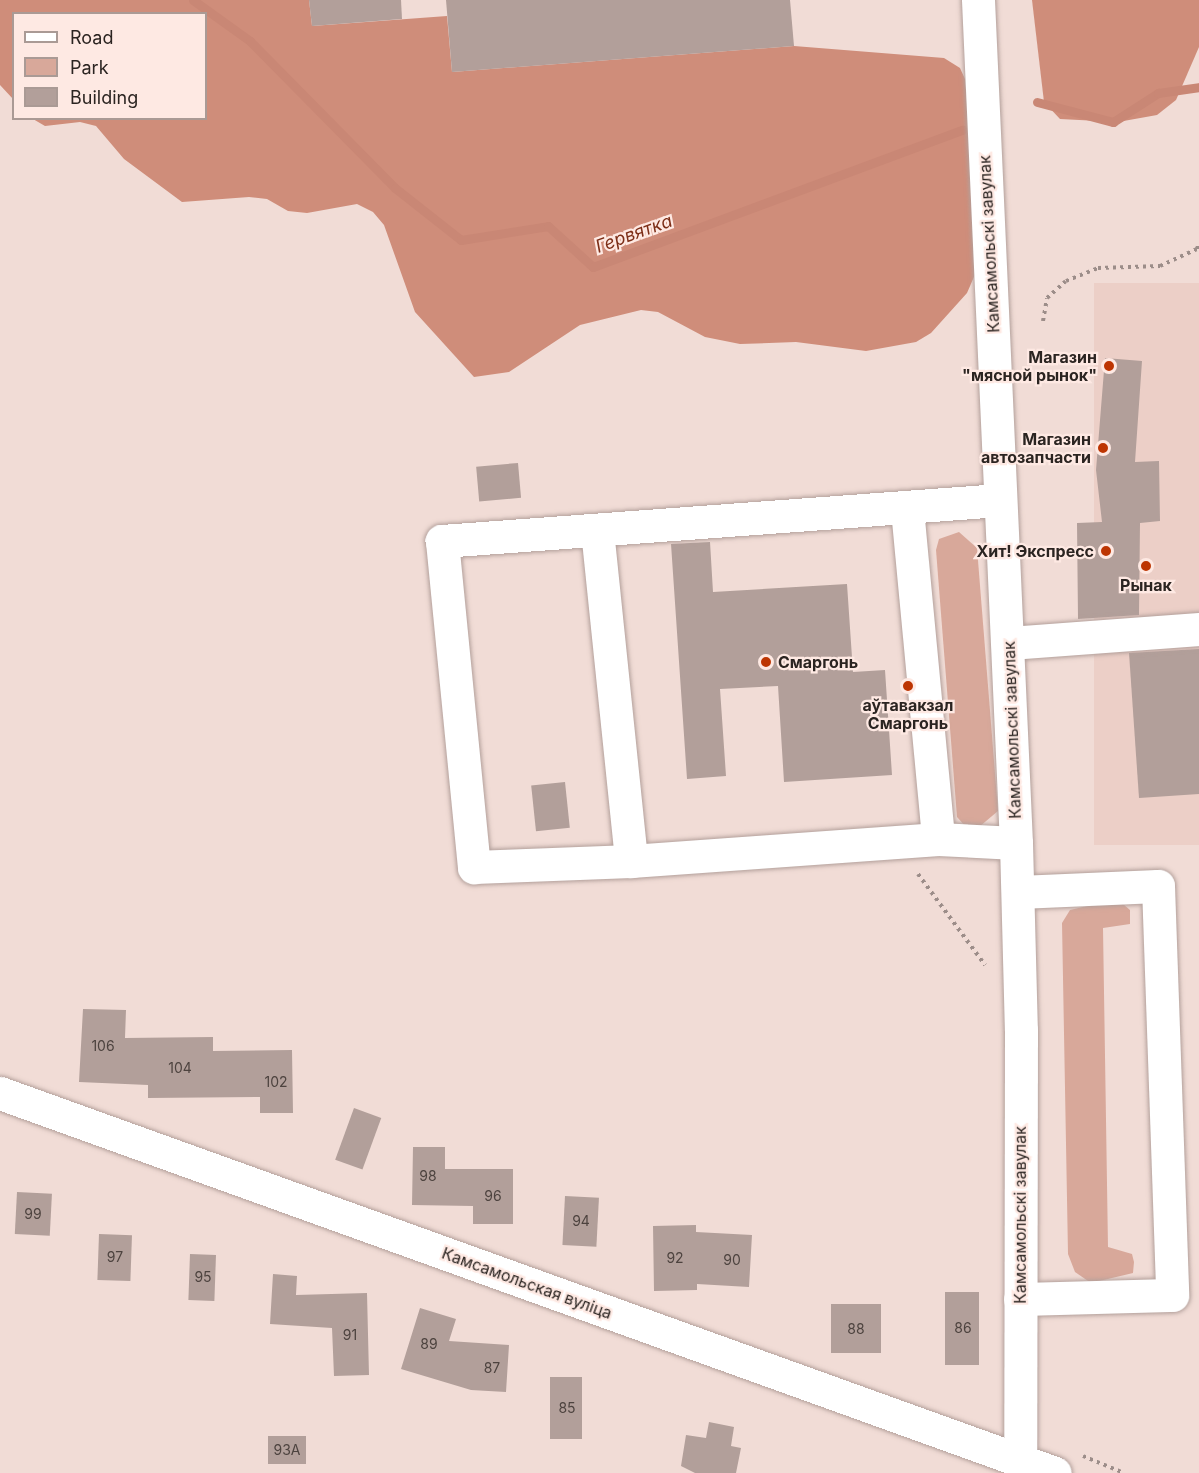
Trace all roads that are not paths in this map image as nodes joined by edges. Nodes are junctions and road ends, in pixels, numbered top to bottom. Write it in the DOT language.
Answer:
graph roads {
  1 [pos="978,0"];
  2 [pos="1000,500"];
  3 [pos="907,509"];
  4 [pos="597,530"];
  5 [pos="1199,629"];
  6 [pos="1009,643"];
  7 [pos="938,839"];
  8 [pos="1017,843"];
  9 [pos="631,861"];
  10 [pos="1018,892"];
  11 [pos="0,1093"];
  12 [pos="1020,1299"];
  13 [pos="1020,1460"];
  14 [pos="1055,1473"];
  1 -- 2 [label="street, Камсамольскі завулак"];
  2 -- 3 [label="street"];
  2 -- 6 [label="street, Камсамольскі завулак"];
  3 -- 4 [label="street"];
  3 -- 7 [label="street"];
  4 -- 9 [label="street"];
  4 -- 9 [label="street"];
  5 -- 6 [label="street"];
  6 -- 8 [label="street, Камсамольскі завулак"];
  7 -- 8 [label="street"];
  7 -- 9 [label="street"];
  8 -- 10 [label="street, Камсамольскі завулак"];
  10 -- 12 [label="street, Камсамольскі завулак"];
  10 -- 12 [label="street"];
  11 -- 13 [label="street, Камсамольская вуліца"];
  12 -- 13 [label="street, Камсамольскі завулак"];
  13 -- 14 [label="street, Камсамольская вуліца"];
}
